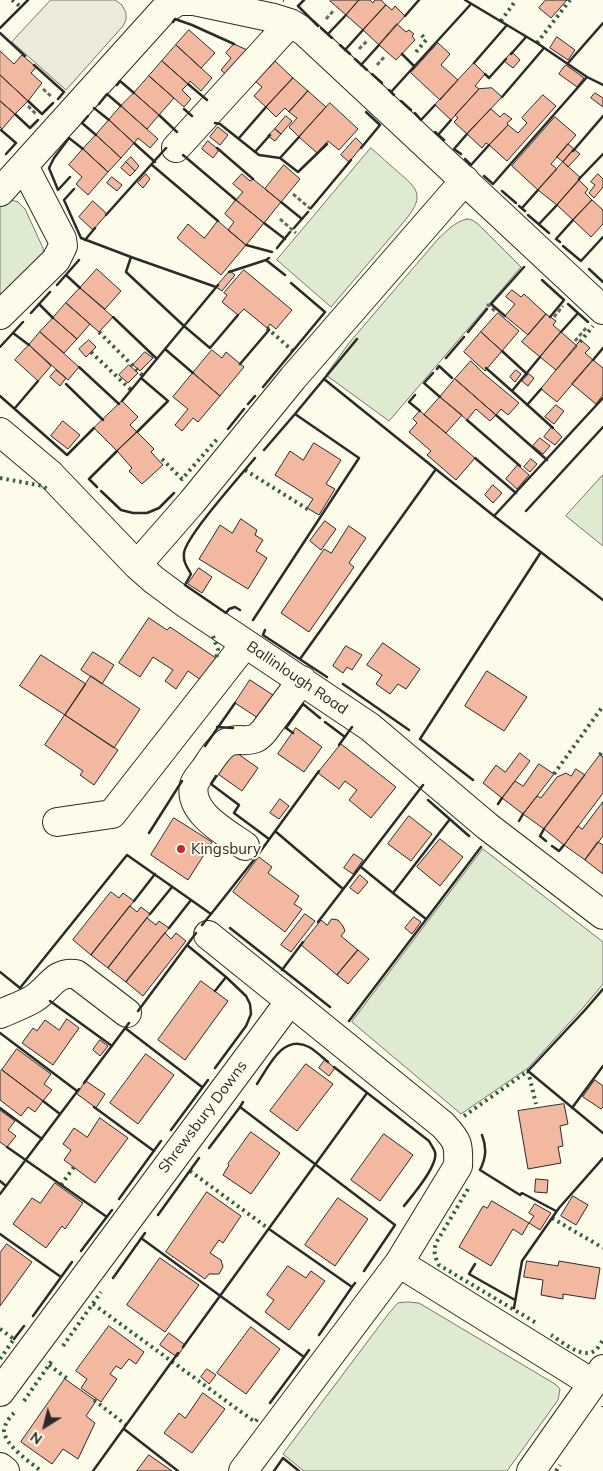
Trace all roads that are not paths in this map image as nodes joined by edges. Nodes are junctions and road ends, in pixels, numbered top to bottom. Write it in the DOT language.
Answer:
graph roads {
  1 [pos="157,6"];
  2 [pos="282,21"];
  3 [pos="176,148"];
  4 [pos="24,166"];
  5 [pos="465,180"];
  6 [pos="0,192"];
  7 [pos="0,315"];
  8 [pos="597,316"];
  9 [pos="0,432"];
  10 [pos="137,566"];
  11 [pos="245,644"];
  12 [pos="302,680"];
  13 [pos="56,822"];
  14 [pos="245,846"];
  15 [pos="603,914"];
  16 [pos="208,935"];
  17 [pos="290,1001"];
  18 [pos="127,1013"];
  19 [pos="0,1014"];
  20 [pos="399,1264"];
  21 [pos="598,1376"];
  22 [pos="0,1392"];
  23 [pos="0,1467"];
  24 [pos="5,1471"];
  25 [pos="243,1471"];
  26 [pos="531,1471"];
  1 -- 2 [label="street"];
  1 -- 4 [label="street"];
  2 -- 3 [label="street"];
  2 -- 5 [label="street"];
  4 -- 6 [label="street"];
  4 -- 7 [label="street"];
  5 -- 8 [label="street"];
  5 -- 10 [label="street"];
  9 -- 10 [label="street, Ballinlough Road"];
  10 -- 11 [label="street, Ballinlough Road"];
  11 -- 12 [label="street, Ballinlough Road"];
  11 -- 13 [label="street"];
  12 -- 14 [label="street"];
  12 -- 15 [label="street, Ballinlough Road"];
  16 -- 17 [label="street"];
  17 -- 20 [label="street"];
  17 -- 22 [label="street, Shrewsbury Downs"];
  18 -- 19 [label="street"];
  20 -- 21 [label="street"];
  20 -- 25 [label="street"];
  21 -- 26 [label="street"];
  23 -- 24 [label="street"];
}
